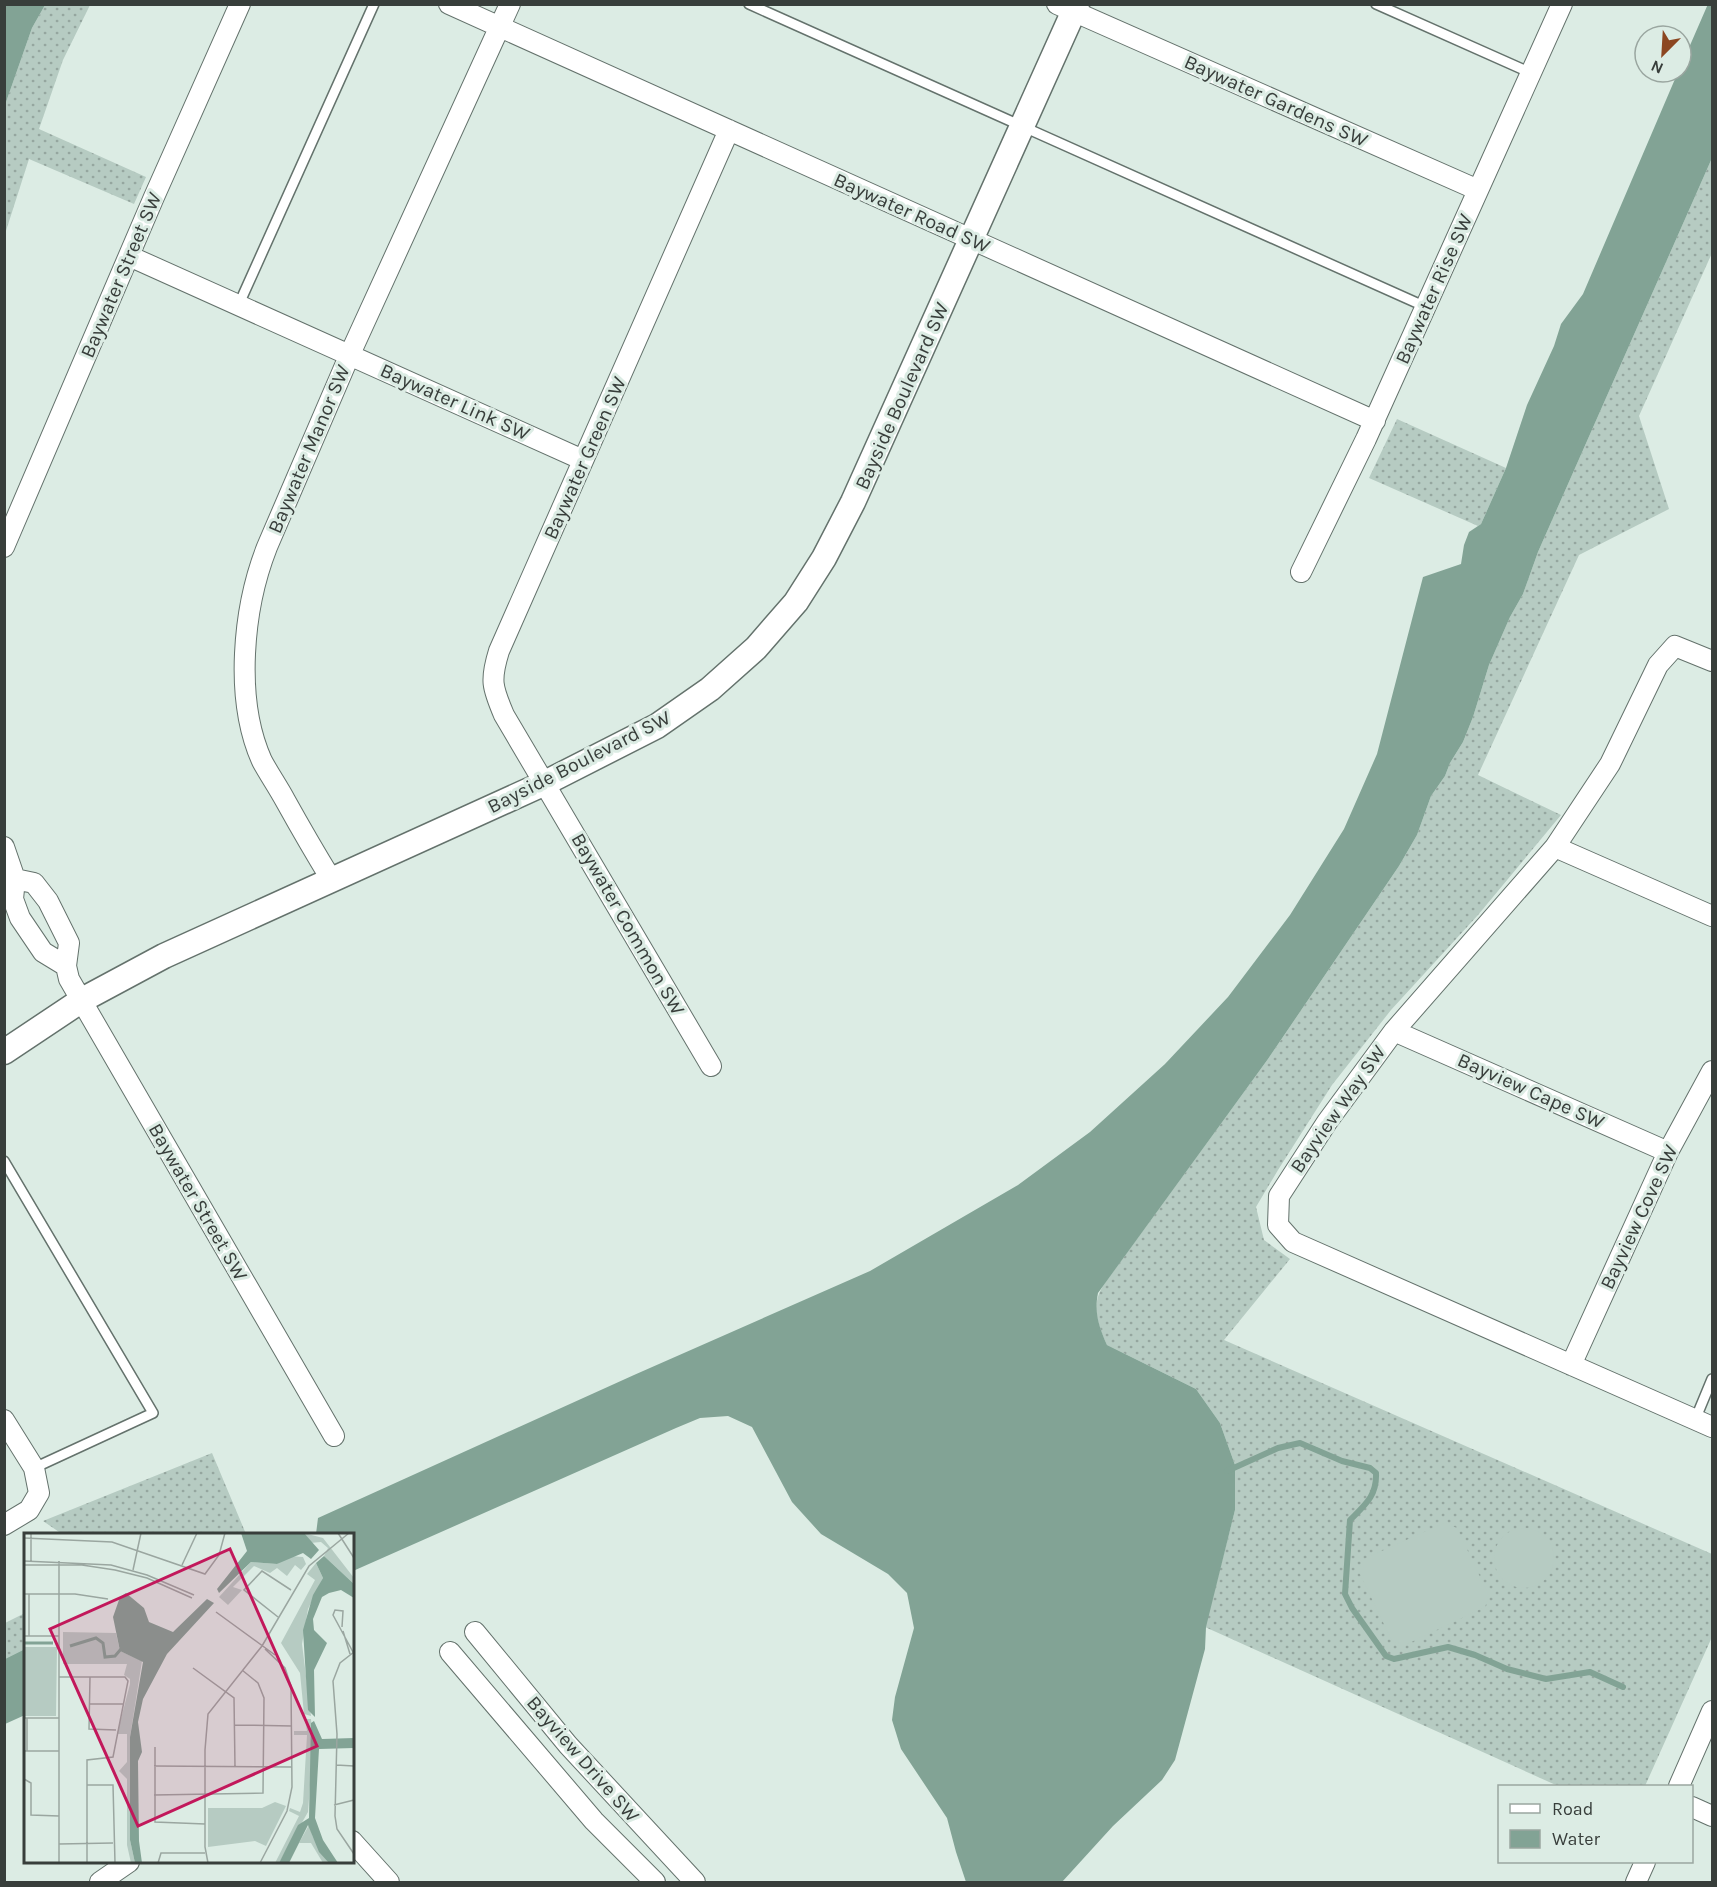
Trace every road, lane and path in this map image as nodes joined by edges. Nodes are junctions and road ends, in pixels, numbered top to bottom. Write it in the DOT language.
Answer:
graph roads {
  1 [pos="240,4"];
  2 [pos="374,4"];
  3 [pos="449,4"];
  4 [pos="510,4"];
  5 [pos="749,4"];
  6 [pos="1377,4"];
  7 [pos="1562,4"];
  8 [pos="1069,7"];
  9 [pos="500,27"];
  10 [pos="1531,73"];
  11 [pos="1022,127"];
  12 [pos="729,130"];
  13 [pos="1478,190"];
  14 [pos="972,240"];
  15 [pos="129,256"];
  16 [pos="239,304"];
  17 [pos="1426,307"];
  18 [pos="350,354"];
  19 [pos="1375,421"];
  20 [pos="583,460"];
  21 [pos="4,547"];
  22 [pos="1301,572"];
  23 [pos="1713,661"];
  24 [pos="545,783"];
  25 [pos="4,847"];
  26 [pos="1555,847"];
  27 [pos="15,879"];
  28 [pos="331,879"];
  29 [pos="1713,916"];
  30 [pos="66,966"];
  31 [pos="82,1000"];
  32 [pos="1394,1030"];
  33 [pos="4,1052"];
  34 [pos="711,1066"];
  35 [pos="1711,1078"];
  36 [pos="1668,1152"];
  37 [pos="4,1161"];
  38 [pos="1571,1365"];
  39 [pos="1713,1380"];
  40 [pos="4,1420"];
  41 [pos="1704,1423"];
  42 [pos="334,1436"];
  43 [pos="34,1468"];
  44 [pos="4,1525"];
  45 [pos="475,1632"];
  46 [pos="450,1652"];
  47 [pos="1713,1711"];
  48 [pos="1679,1785"];
  49 [pos="1693,1807"];
  50 [pos="1713,1816"];
  51 [pos="354,1843"];
  52 [pos="128,1863"];
  53 [pos="1645,1863"];
  54 [pos="100,1882"];
  55 [pos="389,1882"];
  56 [pos="655,1882"];
  57 [pos="695,1882"];
  58 [pos="1636,1882"];
  1 -- 15 [label="street, Baywater Street SW"];
  2 -- 16 [label="lane"];
  3 -- 9 [label="street, Baywater Road SW"];
  4 -- 9 [label="street, Baywater Manor SW"];
  5 -- 11 [label="lane"];
  6 -- 10 [label="lane"];
  7 -- 10 [label="street, Baywater Rise SW"];
  8 -- 11 [label="street, Bayside Boulevard SW"];
  8 -- 13 [label="street, Baywater Gardens SW"];
  9 -- 12 [label="street, Baywater Road SW"];
  9 -- 18 [label="street, Baywater Manor SW"];
  10 -- 13 [label="street, Baywater Rise SW"];
  11 -- 14 [label="street, Bayside Boulevard SW"];
  11 -- 17 [label="lane"];
  12 -- 14 [label="street, Baywater Road SW"];
  12 -- 20 [label="street, Baywater Green SW"];
  13 -- 17 [label="street, Baywater Rise SW"];
  14 -- 19 [label="street, Baywater Road SW"];
  14 -- 24 [label="street, Bayside Boulevard SW"];
  15 -- 16 [label="street, Baywater Link SW"];
  15 -- 21 [label="street, Baywater Street SW"];
  16 -- 18 [label="street, Baywater Link SW"];
  17 -- 19 [label="street, Baywater Rise SW"];
  18 -- 20 [label="street, Baywater Link SW"];
  18 -- 28 [label="street, Baywater Manor SW"];
  19 -- 22 [label="street, Baywater Rise SW"];
  20 -- 24 [label="street, Baywater Green SW"];
  23 -- 26 [label="street, Bayview Way SW"];
  24 -- 28 [label="street, Bayside Boulevard SW"];
  24 -- 34 [label="street, Baywater Common SW"];
  25 -- 27 [label="street"];
  26 -- 29 [label="street"];
  26 -- 32 [label="street, Bayview Way SW"];
  27 -- 30 [label="street"];
  27 -- 30 [label="street, Baywater Street SW"];
  28 -- 31 [label="street, Bayside Boulevard SW"];
  30 -- 31 [label="street, Baywater Street SW"];
  31 -- 33 [label="street, Bayside Boulevard SW"];
  31 -- 42 [label="street, Baywater Street SW"];
  32 -- 36 [label="street, Bayview Cape SW"];
  32 -- 38 [label="street, Bayview Way SW"];
  35 -- 36 [label="street, Bayview Cove SW"];
  36 -- 38 [label="street, Bayview Cove SW"];
  37 -- 43 [label="lane"];
  38 -- 41 [label="street, Bayview Way SW"];
  39 -- 41 [label="lane"];
  40 -- 43 [label="street"];
  43 -- 44 [label="street"];
  45 -- 57 [label="street, Bayview Drive SW"];
  46 -- 56 [label="street, Bayview Drive SW"];
  47 -- 48 [label="street"];
  49 -- 50 [label="street"];
  51 -- 55 [label="street"];
  52 -- 54 [label="street"];
  53 -- 58 [label="street"];
}
